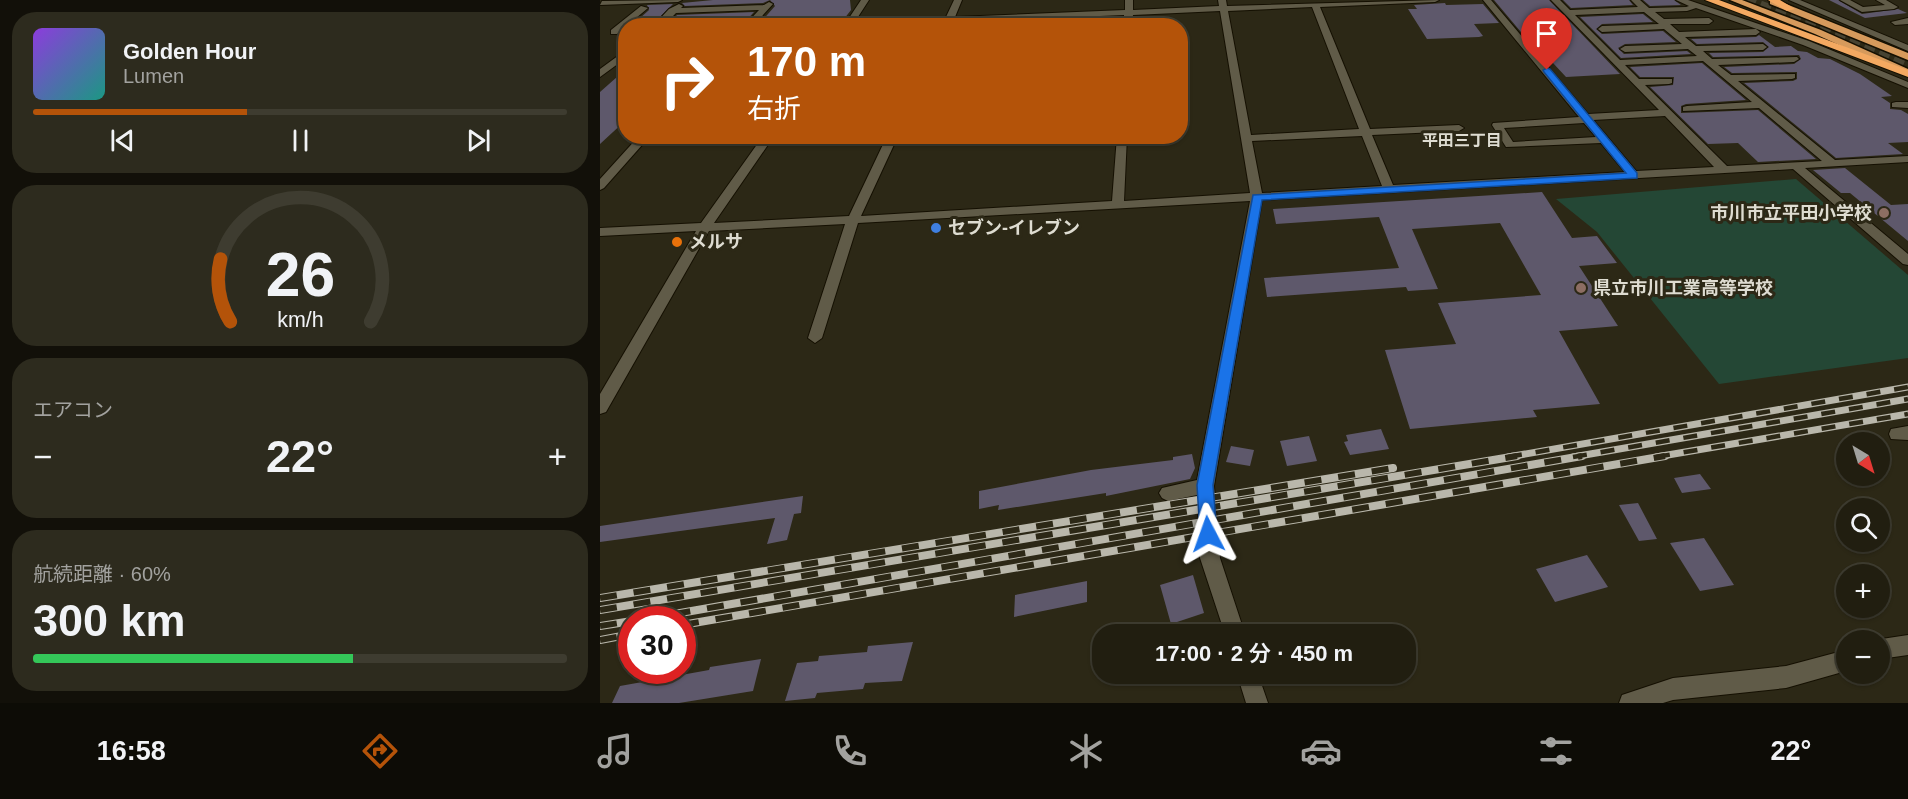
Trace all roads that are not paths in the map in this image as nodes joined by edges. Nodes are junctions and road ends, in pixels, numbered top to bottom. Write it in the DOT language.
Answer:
graph roads {
  1 [pos="678,0"];
  2 [pos="685,0"];
  3 [pos="772,0"];
  4 [pos="865,0"];
  5 [pos="958,0"];
  6 [pos="1129,0"];
  7 [pos="1435,0"];
  8 [pos="1487,0"];
  9 [pos="1680,0"];
  10 [pos="1710,0"];
  11 [pos="1734,0"];
  12 [pos="1767,0"];
  13 [pos="1773,0"];
  14 [pos="1844,0"];
  15 [pos="1880,0"];
  16 [pos="1636,1"];
  17 [pos="1557,2"];
  18 [pos="602,3"];
  19 [pos="1223,4"];
  20 [pos="1791,4"];
  21 [pos="1315,5"];
  22 [pos="1696,5"];
  23 [pos="765,7"];
  24 [pos="644,8"];
  25 [pos="1647,10"];
  26 [pos="672,12"];
  27 [pos="1128,12"];
  28 [pos="1568,14"];
  29 [pos="630,18"];
  30 [pos="666,18"];
  31 [pos="755,18"];
  32 [pos="852,18"];
  33 [pos="949,18"];
  34 [pos="1019,18"];
  35 [pos="1128,18"];
  36 [pos="1709,21"];
  37 [pos="1908,21"];
  38 [pos="1895,22"];
  39 [pos="1664,24"];
  40 [pos="618,26"];
  41 [pos="1602,29"];
  42 [pos="618,32"];
  43 [pos="1756,32"];
  44 [pos="1678,35"];
  45 [pos="1906,46"];
  46 [pos="1763,47"];
  47 [pos="1693,48"];
  48 [pos="1625,49"];
  49 [pos="1908,57"];
  50 [pos="618,59"];
  51 [pos="1794,59"];
  52 [pos="1708,60"];
  53 [pos="1617,63"];
  54 [pos="1908,73"];
  55 [pos="600,74"];
  56 [pos="1792,76"];
  57 [pos="1730,78"];
  58 [pos="1669,81"];
  59 [pos="1637,82"];
  60 [pos="1908,85"];
  61 [pos="1762,105"];
  62 [pos="1896,105"];
  63 [pos="1908,105"];
  64 [pos="1688,109"];
  65 [pos="1666,113"];
  66 [pos="1587,119"];
  67 [pos="1459,128"];
  68 [pos="1366,132"];
  69 [pos="1247,138"];
  70 [pos="1604,140"];
  71 [pos="638,144"];
  72 [pos="763,144"];
  73 [pos="889,144"];
  74 [pos="1122,144"];
  75 [pos="1908,159"];
  76 [pos="1834,165"];
  77 [pos="1797,167"];
  78 [pos="1725,170"];
  79 [pos="1634,176"];
  80 [pos="600,186"];
  81 [pos="1389,190"];
  82 [pos="1257,197"];
  83 [pos="1118,205"];
  84 [pos="853,220"];
  85 [pos="705,226"];
  86 [pos="600,232"];
  87 [pos="1908,261"];
  88 [pos="816,338"];
  89 [pos="600,408"];
  90 [pos="1205,486"];
  91 [pos="1168,493"];
  92 [pos="1232,624"];
  93 [pos="1908,645"];
  94 [pos="1890,648"];
  95 [pos="1836,664"];
  96 [pos="1251,684"];
  97 [pos="1257,703"];
  98 [pos="1630,703"];
  1 -- 18 [label="street"];
  2 -- 26 [label="street"];
  3 -- 23 [label="street"];
  4 -- 32 [label="street"];
  5 -- 33 [label="street"];
  6 -- 27 [label="street"];
  7 -- 21 [label="street"];
  8 -- 66 [label="street"];
  9 -- 22 [label="street"];
  10 -- 54 [label="highway"];
  11 -- 54 [label="highway"];
  12 -- 20 [label="highway"];
  13 -- 20 [label="highway"];
  14 -- 15 [label="street"];
  16 -- 17 [label="street"];
  16 -- 25 [label="street"];
  17 -- 28 [label="street"];
  19 -- 21 [label="street"];
  19 -- 27 [label="street"];
  19 -- 69 [label="street"];
  20 -- 45 [label="street"];
  20 -- 49 [label="highway"];
  21 -- 68 [label="street"];
  22 -- 25 [label="street"];
  22 -- 60 [label="street"];
  23 -- 26 [label="street"];
  23 -- 31 [label="street"];
  24 -- 29 [label="street"];
  25 -- 28 [label="street"];
  25 -- 39 [label="street"];
  26 -- 30 [label="street"];
  27 -- 34 [label="street"];
  27 -- 35 [label="street"];
  28 -- 53 [label="street"];
  36 -- 39 [label="street"];
  37 -- 38 [label="street"];
  39 -- 41 [label="street"];
  39 -- 44 [label="street"];
  40 -- 42 [label="street"];
  43 -- 44 [label="street"];
  44 -- 47 [label="street"];
  46 -- 47 [label="street"];
  47 -- 48 [label="street"];
  47 -- 52 [label="street"];
  50 -- 55 [label="street"];
  51 -- 52 [label="street"];
  52 -- 53 [label="street"];
  52 -- 57 [label="street"];
  53 -- 59 [label="street"];
  56 -- 57 [label="street"];
  57 -- 61 [label="street"];
  58 -- 59 [label="street"];
  59 -- 65 [label="street"];
  61 -- 64 [label="street"];
  61 -- 76 [label="street"];
  62 -- 63 [label="street"];
  65 -- 66 [label="street"];
  65 -- 78 [label="street"];
  66 -- 70 [label="street"];
  66 -- 70 [label="street"];
  67 -- 68 [label="street"];
  68 -- 69 [label="street"];
  68 -- 81 [label="street"];
  69 -- 82 [label="street"];
  70 -- 79 [label="street"];
  71 -- 80 [label="street"];
  72 -- 85 [label="street"];
  73 -- 84 [label="street"];
  74 -- 83 [label="street"];
  75 -- 76 [label="street"];
  76 -- 77 [label="street"];
  77 -- 78 [label="street"];
  77 -- 87 [label="street"];
  78 -- 79 [label="street"];
  79 -- 81 [label="street"];
  81 -- 82 [label="street"];
  82 -- 83 [label="street"];
  82 -- 90 [label="street"];
  83 -- 84 [label="street"];
  84 -- 85 [label="street"];
  84 -- 88 [label="street"];
  85 -- 86 [label="street"];
  85 -- 89 [label="street"];
  90 -- 91 [label="street"];
  90 -- 92 [label="street"];
  93 -- 94 [label="street"];
  95 -- 98 [label="street"];
  96 -- 97 [label="street"];
}
